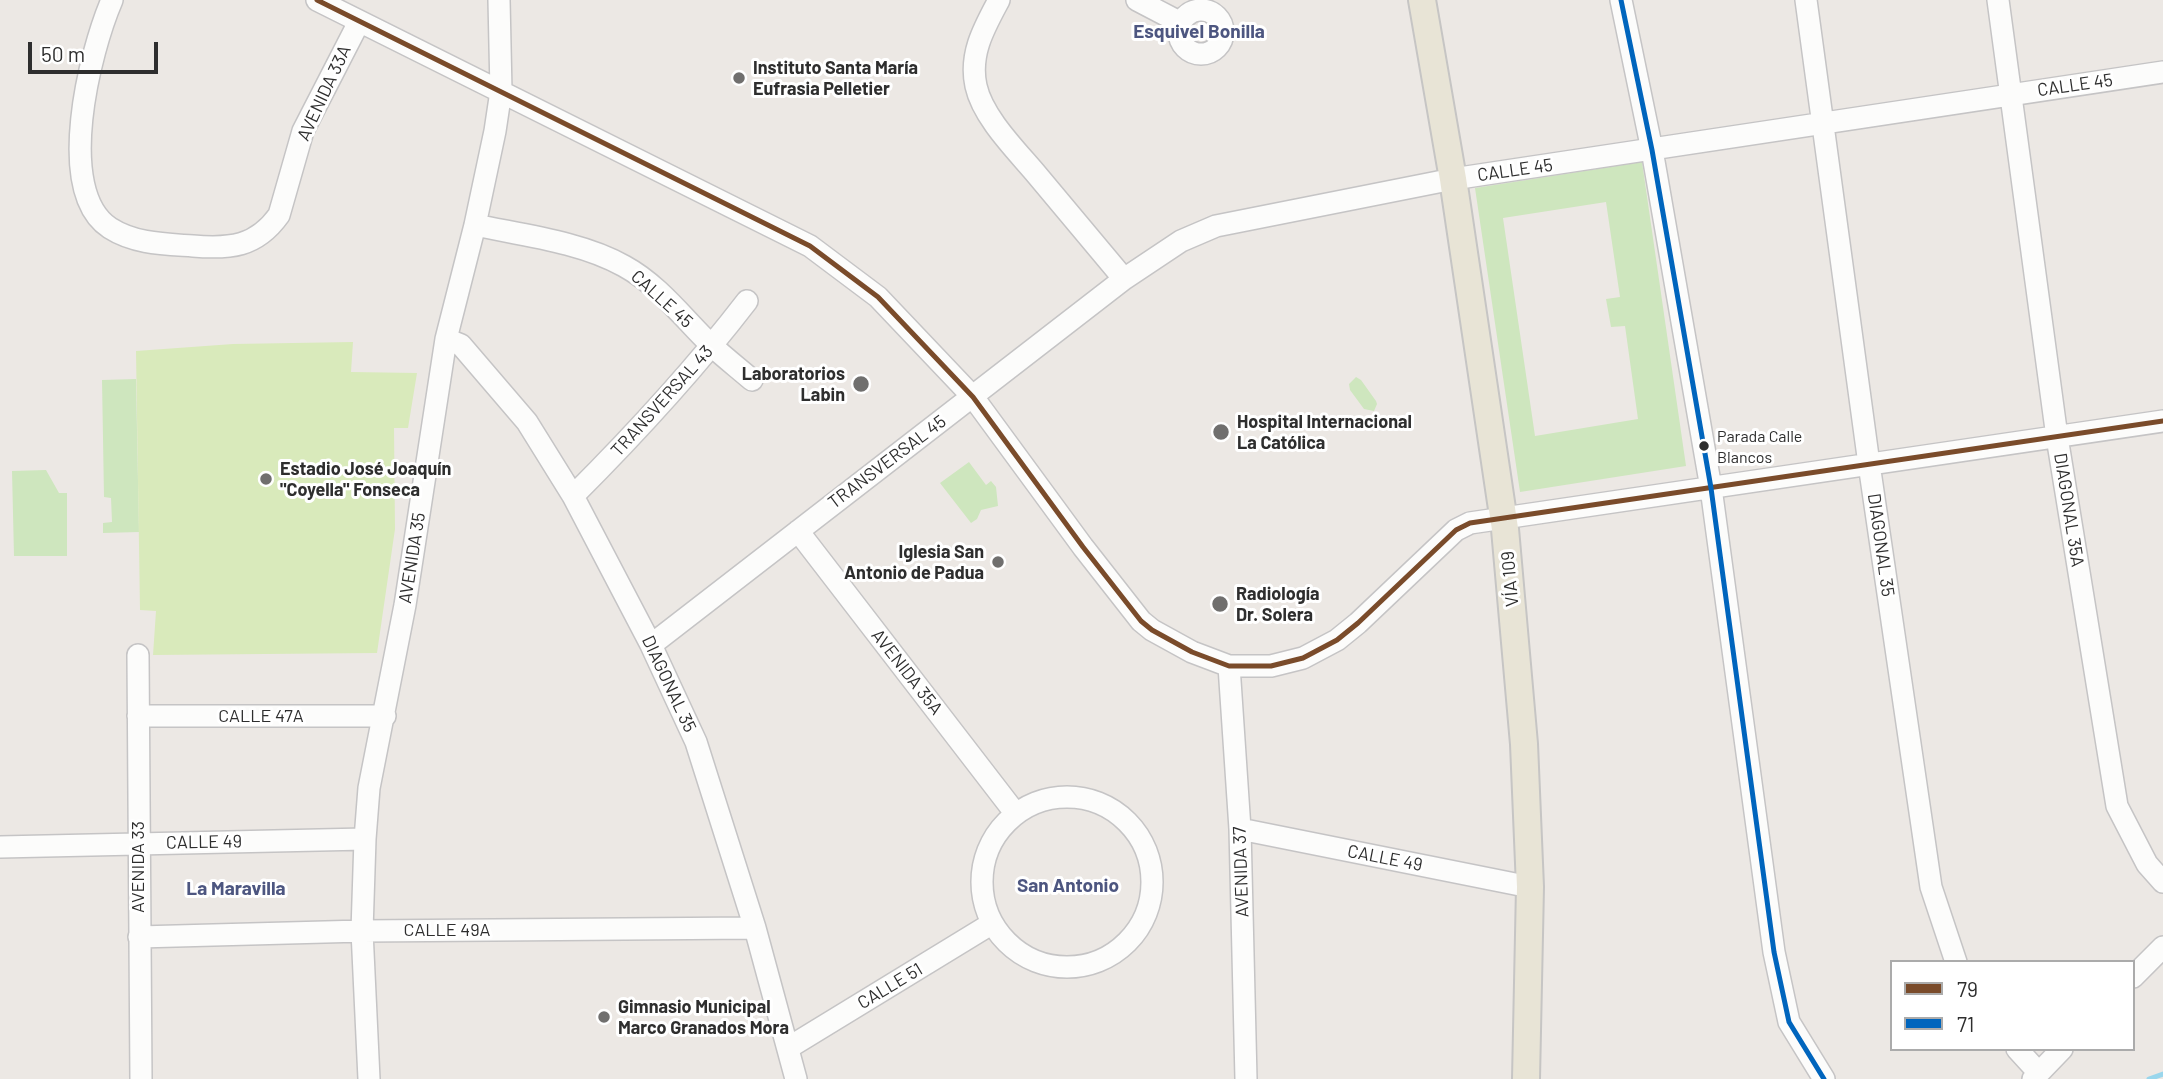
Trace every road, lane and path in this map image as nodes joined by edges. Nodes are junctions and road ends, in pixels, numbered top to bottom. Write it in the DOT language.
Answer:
graph roads {
  1 [pos="112,0"];
  2 [pos="317,0"];
  3 [pos="499,0"];
  4 [pos="999,0"];
  5 [pos="1137,0"];
  6 [pos="1422,0"];
  7 [pos="1621,0"];
  8 [pos="1806,0"];
  9 [pos="1998,0"];
  10 [pos="359,22"];
  11 [pos="1181,23"];
  12 [pos="2163,72"];
  13 [pos="501,91"];
  14 [pos="2012,94"];
  15 [pos="1823,123"];
  16 [pos="1652,150"];
  17 [pos="1453,179"];
  18 [pos="475,225"];
  19 [pos="1124,279"];
  20 [pos="747,301"];
  21 [pos="446,339"];
  22 [pos="712,346"];
  23 [pos="752,380"];
  24 [pos="973,397"];
  25 [pos="2163,421"];
  26 [pos="2057,437"];
  27 [pos="1869,464"];
  28 [pos="1711,488"];
  29 [pos="573,496"];
  30 [pos="1504,517"];
  31 [pos="797,531"];
  32 [pos="651,645"];
  33 [pos="138,655"];
  34 [pos="1229,666"];
  35 [pos="138,716"];
  36 [pos="385,716"];
  37 [pos="1016,814"];
  38 [pos="1240,830"];
  39 [pos="365,839"];
  40 [pos="138,843"];
  41 [pos="0,846"];
  42 [pos="2163,882"];
  43 [pos="1530,887"];
  44 [pos="991,924"];
  45 [pos="755,928"];
  46 [pos="362,931"];
  47 [pos="139,937"];
  48 [pos="2163,947"];
  49 [pos="1955,960"];
  50 [pos="2135,975"];
  51 [pos="788,1048"];
  52 [pos="2018,1051"];
  53 [pos="2060,1051"];
  54 [pos="2036,1076"];
  55 [pos="141,1079"];
  56 [pos="369,1079"];
  57 [pos="796,1079"];
  58 [pos="1246,1079"];
  59 [pos="1526,1079"];
  60 [pos="1824,1079"];
  1 -- 10 [label="street, AVENIDA 33A"];
  2 -- 10 [label="street"];
  3 -- 13 [label="street, AVENIDA 35"];
  4 -- 19 [label="street"];
  5 -- 11 [label="street"];
  6 -- 17 [label="main road, VÍA 109"];
  7 -- 16 [label="street"];
  8 -- 15 [label="street, DIAGONAL 35"];
  9 -- 14 [label="street, DIAGONAL 35A"];
  10 -- 13 [label="street"];
  12 -- 14 [label="street, CALLE 45"];
  13 -- 18 [label="street, AVENIDA 35"];
  13 -- 24 [label="street"];
  14 -- 15 [label="street, CALLE 45"];
  14 -- 26 [label="street, DIAGONAL 35A"];
  15 -- 16 [label="street, CALLE 45"];
  15 -- 27 [label="street, DIAGONAL 35"];
  16 -- 17 [label="street, CALLE 45"];
  16 -- 28 [label="street"];
  17 -- 19 [label="street, CALLE 45"];
  17 -- 30 [label="main road, VÍA 109"];
  18 -- 21 [label="street, AVENIDA 35"];
  18 -- 22 [label="street, CALLE 45"];
  19 -- 24 [label="street, TRANSVERSAL 45"];
  20 -- 22 [label="street, TRANSVERSAL 43"];
  21 -- 29 [label="street, DIAGONAL 35"];
  21 -- 36 [label="street, AVENIDA 35"];
  22 -- 23 [label="street, CALLE 45"];
  22 -- 29 [label="street, TRANSVERSAL 43"];
  24 -- 31 [label="street, TRANSVERSAL 45"];
  24 -- 34 [label="street"];
  25 -- 26 [label="street"];
  26 -- 27 [label="street"];
  26 -- 42 [label="street, DIAGONAL 35A"];
  27 -- 28 [label="street"];
  27 -- 49 [label="street, DIAGONAL 35"];
  28 -- 30 [label="street"];
  28 -- 60 [label="street"];
  29 -- 32 [label="street, DIAGONAL 35"];
  30 -- 34 [label="street"];
  30 -- 43 [label="main road, VÍA 109"];
  31 -- 32 [label="street, TRANSVERSAL 45"];
  31 -- 37 [label="street, AVENIDA 35A"];
  32 -- 45 [label="street, DIAGONAL 35"];
  33 -- 35 [label="street, AVENIDA 33"];
  34 -- 38 [label="street, AVENIDA 37"];
  35 -- 36 [label="street, CALLE 47A"];
  35 -- 40 [label="street, AVENIDA 33"];
  36 -- 39 [label="street, AVENIDA 35"];
  37 -- 44 [label="street"];
  37 -- 44 [label="street"];
  38 -- 43 [label="street, CALLE 49"];
  38 -- 58 [label="street, AVENIDA 37"];
  39 -- 40 [label="street, CALLE 49"];
  39 -- 46 [label="street, AVENIDA 35"];
  40 -- 41 [label="street, CALLE 49"];
  40 -- 47 [label="street, AVENIDA 33"];
  43 -- 59 [label="main road, VÍA 109"];
  44 -- 51 [label="street, CALLE 51"];
  45 -- 46 [label="street, CALLE 49A"];
  45 -- 51 [label="street, DIAGONAL 35"];
  46 -- 47 [label="street, CALLE 49A"];
  46 -- 56 [label="street, AVENIDA 35"];
  47 -- 55 [label="street, AVENIDA 33"];
  48 -- 50 [label="street"];
  51 -- 57 [label="street, DIAGONAL 35"];
  52 -- 54 [label="street"];
  53 -- 54 [label="street"];
}
